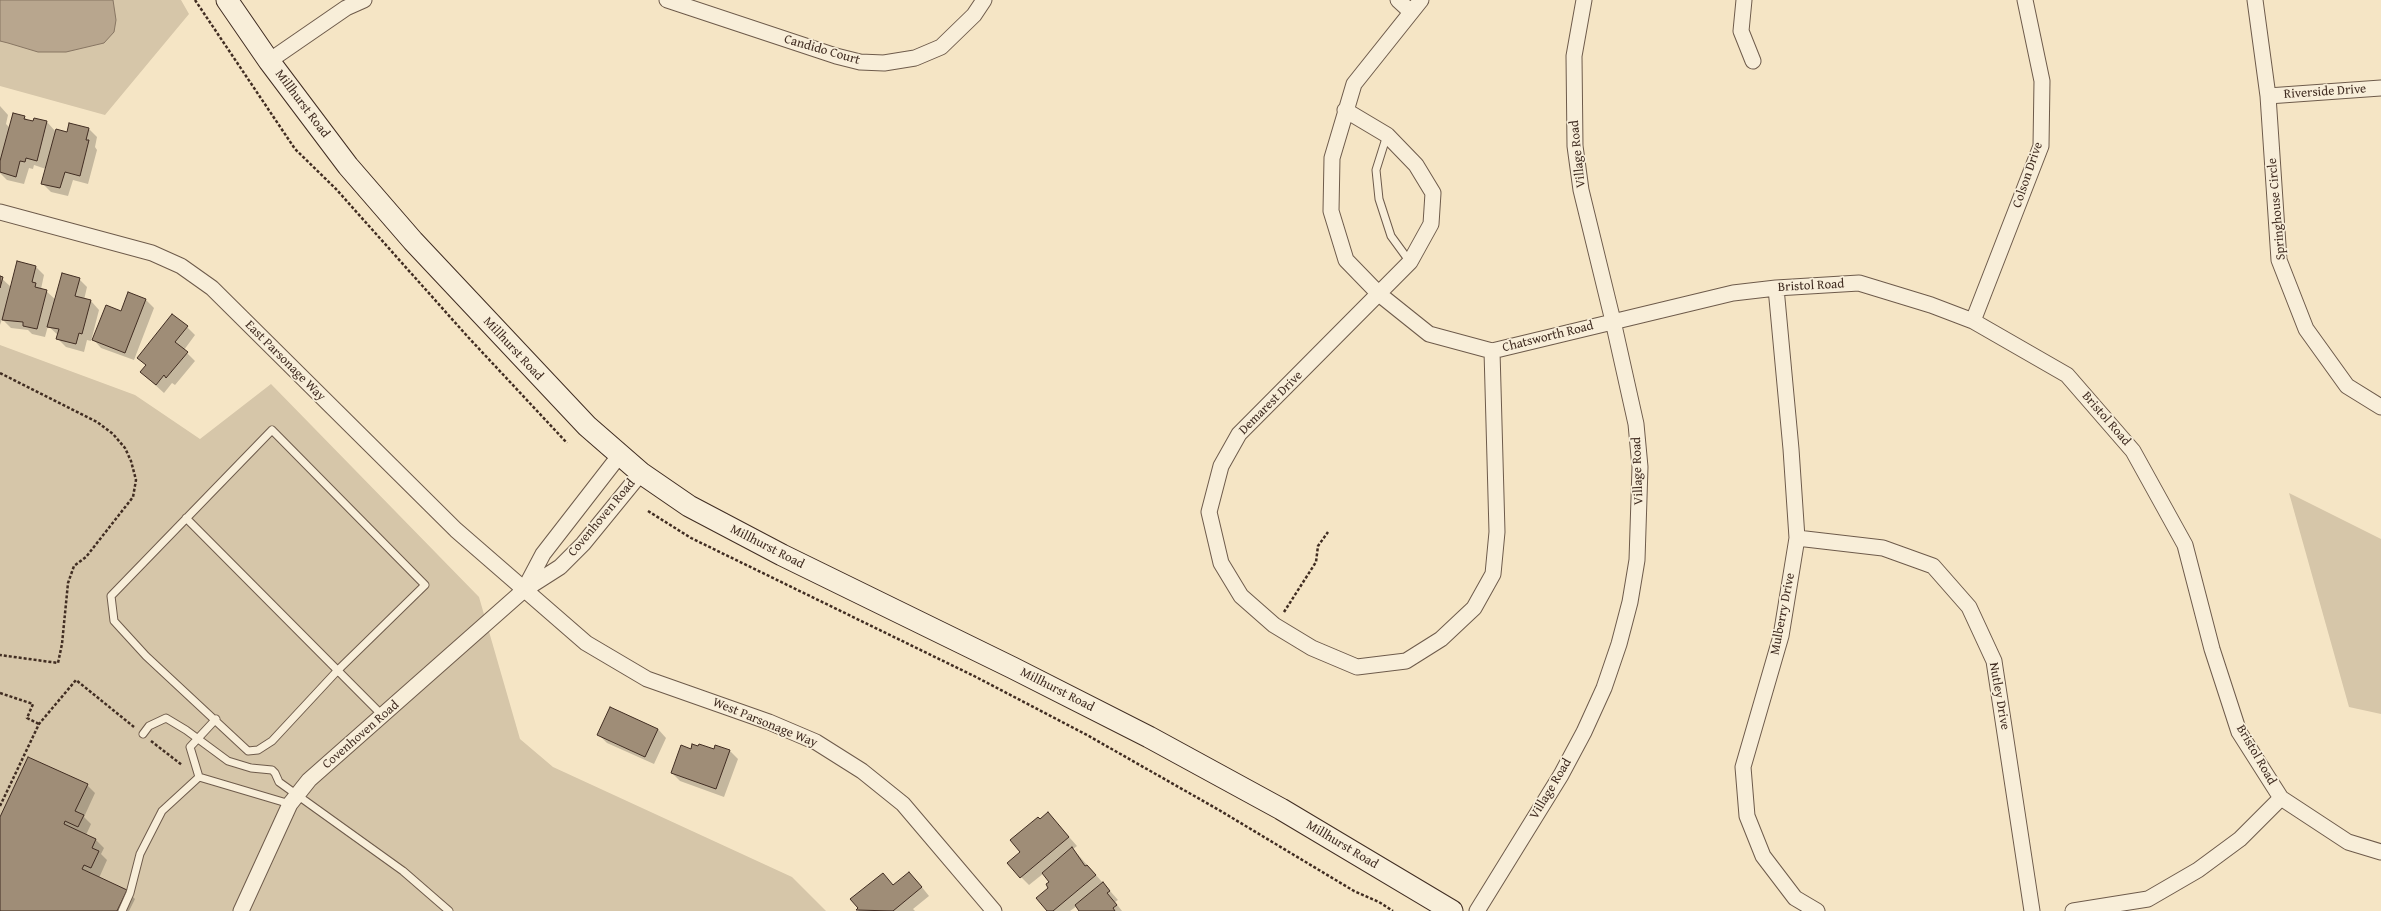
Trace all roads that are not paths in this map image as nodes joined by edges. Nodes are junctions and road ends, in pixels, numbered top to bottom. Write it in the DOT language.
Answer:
graph roads {
  1 [pos="227,0"];
  2 [pos="364,0"];
  3 [pos="668,0"];
  4 [pos="984,0"];
  5 [pos="1398,0"];
  6 [pos="1421,0"];
  7 [pos="1584,0"];
  8 [pos="1744,0"];
  9 [pos="2025,0"];
  10 [pos="2255,0"];
  11 [pos="1411,12"];
  12 [pos="269,61"];
  13 [pos="1753,61"];
  14 [pos="2381,88"];
  15 [pos="2268,96"];
  16 [pos="1345,110"];
  17 [pos="1387,135"];
  18 [pos="0,212"];
  19 [pos="1410,262"];
  20 [pos="1776,288"];
  21 [pos="1379,294"];
  22 [pos="1613,321"];
  23 [pos="1973,321"];
  24 [pos="1492,351"];
  25 [pos="2381,407"];
  26 [pos="619,456"];
  27 [pos="641,473"];
  28 [pos="186,518"];
  29 [pos="1797,538"];
  30 [pos="524,590"];
  31 [pos="338,670"];
  32 [pos="383,716"];
  33 [pos="216,719"];
  34 [pos="143,734"];
  35 [pos="198,739"];
  36 [pos="199,777"];
  37 [pos="2281,798"];
  38 [pos="294,800"];
  39 [pos="2381,852"];
  40 [pos="122,911"];
  41 [pos="241,911"];
  42 [pos="449,911"];
  43 [pos="994,911"];
  44 [pos="1452,911"];
  45 [pos="1477,911"];
  46 [pos="1817,911"];
  47 [pos="2032,911"];
  48 [pos="2073,911"];
  1 -- 12 [label="street, Millhurst Road"];
  2 -- 12 [label="street"];
  3 -- 4 [label="street, Candido Court"];
  5 -- 11 [label="street"];
  6 -- 11 [label="street, Chatsworth Road"];
  7 -- 22 [label="street, Village Road"];
  8 -- 13 [label="street"];
  9 -- 23 [label="street, Colson Drive"];
  10 -- 15 [label="street, Springhouse Circle"];
  11 -- 16 [label="street, Chatsworth Road"];
  12 -- 26 [label="street, Millhurst Road"];
  14 -- 15 [label="street, Riverside Drive"];
  15 -- 25 [label="street, Springhouse Circle"];
  16 -- 17 [label="street, Demarest Drive"];
  16 -- 21 [label="street, Chatsworth Road"];
  17 -- 19 [label="lane"];
  17 -- 19 [label="street, Demarest Drive"];
  18 -- 30 [label="street, East Parsonage Way"];
  19 -- 21 [label="street, Demarest Drive"];
  20 -- 22 [label="street, Bristol Road"];
  20 -- 23 [label="street, Bristol Road"];
  20 -- 29 [label="street, Mulberry Drive"];
  21 -- 24 [label="street, Chatsworth Road"];
  21 -- 24 [label="street, Demarest Drive"];
  22 -- 24 [label="street, Chatsworth Road"];
  22 -- 45 [label="street, Village Road"];
  23 -- 37 [label="street, Bristol Road"];
  26 -- 27 [label="street, Millhurst Road"];
  26 -- 30 [label="street, Covenhoven Road"];
  27 -- 30 [label="street, Covenhoven Road"];
  27 -- 44 [label="street, Millhurst Road"];
  28 -- 31 [label="lane"];
  28 -- 31 [label="lane"];
  28 -- 33 [label="lane"];
  29 -- 46 [label="street, Mulberry Drive"];
  29 -- 47 [label="street, Nutley Drive"];
  30 -- 32 [label="street, Covenhoven Road"];
  30 -- 43 [label="street, West Parsonage Way"];
  31 -- 32 [label="lane"];
  31 -- 33 [label="lane"];
  32 -- 38 [label="street, Covenhoven Road"];
  33 -- 35 [label="lane"];
  34 -- 35 [label="lane"];
  35 -- 36 [label="lane"];
  35 -- 38 [label="lane"];
  36 -- 38 [label="lane"];
  36 -- 40 [label="lane"];
  37 -- 39 [label="street, Bristol Road"];
  37 -- 48 [label="street"];
  38 -- 41 [label="street, Covenhoven Road"];
  38 -- 42 [label="lane"];
}
